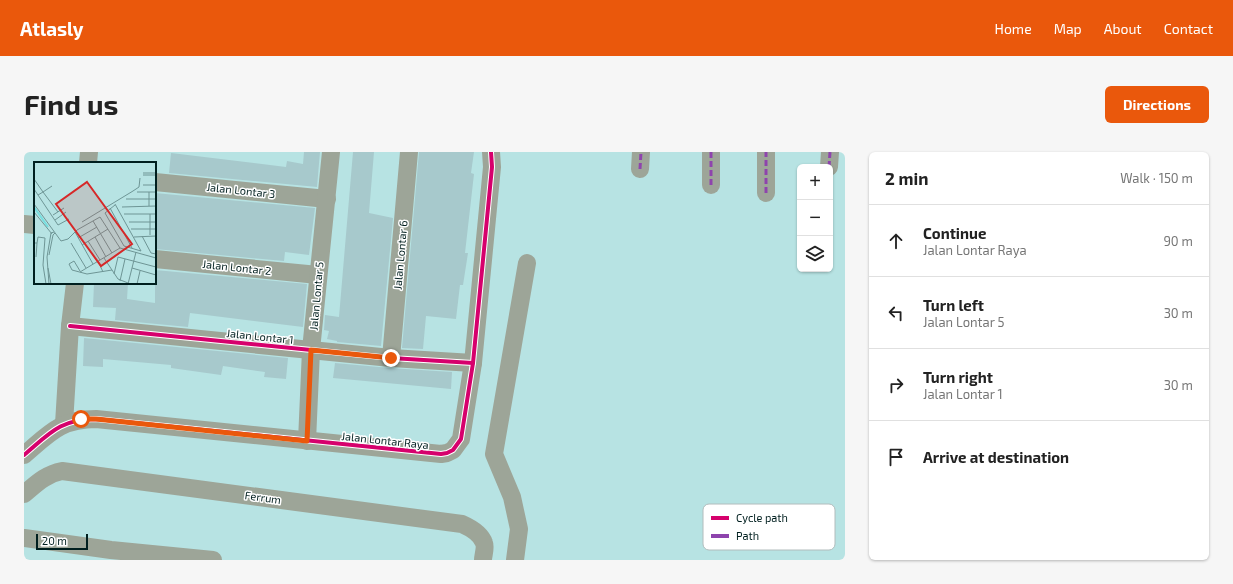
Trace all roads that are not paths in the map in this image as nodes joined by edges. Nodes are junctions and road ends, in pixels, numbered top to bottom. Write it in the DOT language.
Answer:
graph roads {
  1 [pos="331,152"];
  2 [pos="409,152"];
  3 [pos="491,152"];
  4 [pos="711,152"];
  5 [pos="766,152"];
  6 [pos="830,152"];
  7 [pos="829,164"];
  8 [pos="156,182"];
  9 [pos="711,185"];
  10 [pos="766,193"];
  11 [pos="326,199"];
  12 [pos="24,224"];
  13 [pos="34,225"];
  14 [pos="156,259"];
  15 [pos="527,263"];
  16 [pos="318,275"];
  17 [pos="75,284"];
  18 [pos="70,326"];
  19 [pos="311,350"];
  20 [pos="391,358"];
  21 [pos="473,363"];
  22 [pos="64,424"];
  23 [pos="307,441"];
  24 [pos="24,455"];
  25 [pos="24,494"];
  26 [pos="24,538"];
  27 [pos="213,560"];
  28 [pos="483,560"];
  29 [pos="515,560"];
  1 -- 11 [label="street, Jalan Lontar 5"];
  2 -- 20 [label="street, Jalan Lontar 6"];
  3 -- 21 [label="street, Jalan Lontar Raya"];
  4 -- 9 [label="street"];
  5 -- 10 [label="street"];
  6 -- 7 [label="street"];
  8 -- 11 [label="street, Jalan Lontar 3"];
  11 -- 16 [label="street, Jalan Lontar 5"];
  12 -- 13 [label="street"];
  14 -- 16 [label="street, Jalan Lontar 2"];
  15 -- 29 [label="street"];
  16 -- 19 [label="street, Jalan Lontar 5"];
  17 -- 18 [label="street"];
  18 -- 19 [label="street, Jalan Lontar 1"];
  18 -- 22 [label="street"];
  19 -- 20 [label="street, Jalan Lontar 1"];
  19 -- 23 [label="street, Jalan Lontar 5"];
  20 -- 21 [label="street, Jalan Lontar 1"];
  21 -- 23 [label="street, Jalan Lontar Raya"];
  22 -- 23 [label="street, Jalan Lontar Raya"];
  22 -- 24 [label="street, Jalan Lontar Raya"];
  25 -- 28 [label="street, Ferrum"];
  26 -- 27 [label="street"];
}
